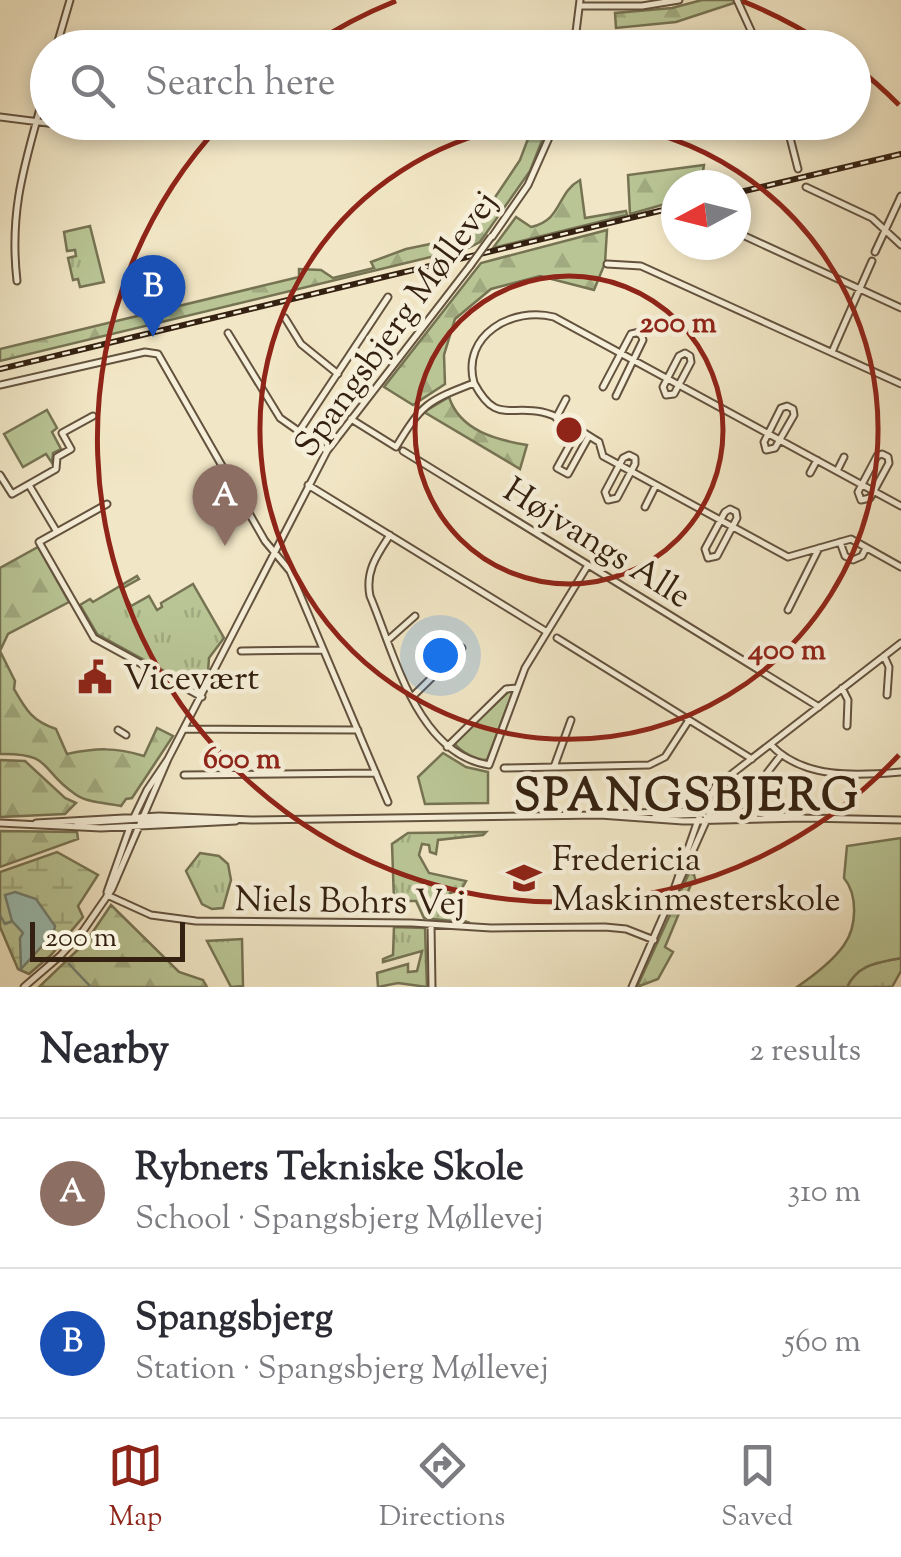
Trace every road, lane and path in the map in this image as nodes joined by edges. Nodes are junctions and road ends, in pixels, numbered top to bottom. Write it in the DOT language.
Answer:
graph roads {
  1 [pos="70,0"];
  2 [pos="679,0"];
  3 [pos="737,0"];
  4 [pos="580,3"];
  5 [pos="642,3"];
  6 [pos="61,30"];
  7 [pos="576,30"];
  8 [pos="751,30"];
  9 [pos="0,117"];
  10 [pos="30,122"];
  11 [pos="32,140"];
  12 [pos="548,140"];
  13 [pos="791,140"];
  14 [pos="798,169"];
  15 [pos="806,187"];
  16 [pos="901,196"];
  17 [pos="887,231"];
  18 [pos="751,239"];
  19 [pos="901,245"];
  20 [pos="876,252"];
  21 [pos="872,261"];
  22 [pos="607,264"];
  23 [pos="17,280"];
  24 [pos="858,288"];
  25 [pos="388,297"];
  26 [pos="901,308"];
  27 [pos="285,318"];
  28 [pos="228,333"];
  29 [pos="621,352"];
  30 [pos="832,352"];
  31 [pos="632,359"];
  32 [pos="338,374"];
  33 [pos="667,378"];
  34 [pos="474,383"];
  35 [pos="901,384"];
  36 [pos="0,385"];
  37 [pos="679,385"];
  38 [pos="602,386"];
  39 [pos="616,396"];
  40 [pos="566,400"];
  41 [pos="94,416"];
  42 [pos="556,418"];
  43 [pos="350,419"];
  44 [pos="578,430"];
  45 [pos="298,433"];
  46 [pos="768,434"];
  47 [pos="588,436"];
  48 [pos="780,440"];
  49 [pos="400,449"];
  50 [pos="327,451"];
  51 [pos="844,457"];
  52 [pos="817,460"];
  53 [pos="620,465"];
  54 [pos="837,471"];
  55 [pos="632,472"];
  56 [pos="810,473"];
  57 [pos="0,475"];
  58 [pos="28,484"];
  59 [pos="862,484"];
  60 [pos="308,485"];
  61 [pos="656,485"];
  62 [pos="874,491"];
  63 [pos="107,504"];
  64 [pos="645,506"];
  65 [pos="901,506"];
  66 [pos="720,520"];
  67 [pos="732,526"];
  68 [pos="56,532"];
  69 [pos="390,535"];
  70 [pos="840,542"];
  71 [pos="820,548"];
  72 [pos="866,548"];
  73 [pos="273,554"];
  74 [pos="588,565"];
  75 [pos="901,567"];
  76 [pos="788,610"];
  77 [pos="415,616"];
  78 [pos="547,632"];
  79 [pos="557,638"];
  80 [pos="388,640"];
  81 [pos="901,643"];
  82 [pos="462,648"];
  83 [pos="324,650"];
  84 [pos="241,652"];
  85 [pos="884,656"];
  86 [pos="517,688"];
  87 [pos="842,688"];
  88 [pos="887,694"];
  89 [pos="202,697"];
  90 [pos="412,697"];
  91 [pos="818,707"];
  92 [pos="570,720"];
  93 [pos="689,720"];
  94 [pos="847,726"];
  95 [pos="184,729"];
  96 [pos="118,730"];
  97 [pos="358,730"];
  98 [pos="126,735"];
  99 [pos="771,745"];
  100 [pos="447,747"];
  101 [pos="781,755"];
  102 [pos="752,759"];
  103 [pos="554,767"];
  104 [pos="504,768"];
  105 [pos="901,772"];
  106 [pos="376,773"];
  107 [pos="184,774"];
  108 [pos="766,792"];
  109 [pos="388,802"];
  110 [pos="705,815"];
  111 [pos="600,816"];
  112 [pos="805,818"];
  113 [pos="251,820"];
  114 [pos="901,820"];
  115 [pos="136,822"];
  116 [pos="0,823"];
  117 [pos="36,823"];
  118 [pos="106,895"];
  119 [pos="431,925"];
  120 [pos="654,940"];
  121 [pos="24,987"];
  122 [pos="432,987"];
  123 [pos="632,987"];
  1 -- 6 [label="street"];
  2 -- 5 [label="street"];
  3 -- 8 [label="street"];
  4 -- 5 [label="street"];
  4 -- 7 [label="street"];
  9 -- 10 [label="street"];
  11 -- 23 [label="street"];
  12 -- 43 [label="street, Spangsbjerg Møllevej, bridge"];
  13 -- 14 [label="street"];
  15 -- 17 [label="street"];
  16 -- 17 [label="street"];
  17 -- 19 [label="street"];
  17 -- 20 [label="street"];
  18 -- 24 [label="street"];
  21 -- 24 [label="street"];
  22 -- 30 [label="street"];
  24 -- 26 [label="street"];
  24 -- 30 [label="street"];
  25 -- 32 [label="street"];
  27 -- 32 [label="street"];
  28 -- 45 [label="street"];
  29 -- 31 [label="street"];
  29 -- 31 [label="street"];
  29 -- 34 [label="street"];
  29 -- 38 [label="street"];
  30 -- 35 [label="street"];
  31 -- 33 [label="street"];
  31 -- 39 [label="street"];
  32 -- 45 [label="street"];
  33 -- 37 [label="street"];
  33 -- 37 [label="street"];
  33 -- 37 [label="street"];
  34 -- 42 [label="street"];
  34 -- 49 [label="street"];
  36 -- 73 [label="street"];
  37 -- 46 [label="street"];
  40 -- 42 [label="street"];
  41 -- 58 [label="street"];
  42 -- 44 [label="street"];
  43 -- 49 [label="street, Højvangs Alle"];
  43 -- 50 [label="street, Spangsbjerg Møllevej"];
  44 -- 47 [label="street"];
  44 -- 47 [label="street"];
  45 -- 50 [label="street"];
  46 -- 48 [label="street"];
  46 -- 48 [label="street"];
  46 -- 48 [label="street"];
  47 -- 53 [label="street"];
  48 -- 52 [label="street"];
  49 -- 74 [label="street, Højvangs Alle"];
  50 -- 60 [label="street, Spangsbjerg Møllevej"];
  51 -- 54 [label="street"];
  52 -- 54 [label="street"];
  52 -- 56 [label="street"];
  53 -- 55 [label="street"];
  53 -- 55 [label="street"];
  53 -- 55 [label="street"];
  54 -- 59 [label="street"];
  55 -- 61 [label="street"];
  57 -- 58 [label="street"];
  58 -- 68 [label="street"];
  59 -- 62 [label="street"];
  59 -- 62 [label="street"];
  59 -- 62 [label="street"];
  60 -- 69 [label="street"];
  60 -- 73 [label="street, Spangsbjerg Møllevej"];
  61 -- 64 [label="street"];
  61 -- 66 [label="street"];
  62 -- 65 [label="street"];
  63 -- 68 [label="street"];
  66 -- 67 [label="street"];
  66 -- 67 [label="street"];
  66 -- 67 [label="street"];
  67 -- 71 [label="street"];
  68 -- 89 [label="street"];
  69 -- 78 [label="street"];
  69 -- 80 [label="street"];
  70 -- 71 [label="street"];
  70 -- 72 [label="street"];
  70 -- 72 [label="street"];
  71 -- 76 [label="street"];
  72 -- 75 [label="street"];
  73 -- 83 [label="street"];
  73 -- 89 [label="street, Spangsbjerg Møllevej"];
  74 -- 78 [label="street"];
  74 -- 91 [label="street, Højvangs Alle"];
  77 -- 80 [label="street"];
  78 -- 86 [label="street"];
  79 -- 93 [label="street"];
  80 -- 90 [label="street"];
  81 -- 85 [label="street"];
  82 -- 90 [label="street"];
  83 -- 84 [label="street"];
  83 -- 97 [label="street"];
  85 -- 87 [label="street"];
  85 -- 88 [label="street"];
  86 -- 100 [label="street"];
  86 -- 100 [label="street"];
  87 -- 91 [label="street"];
  87 -- 94 [label="street"];
  89 -- 95 [label="street, Spangsbjerg Møllevej"];
  90 -- 100 [label="street"];
  91 -- 99 [label="street"];
  92 -- 103 [label="street"];
  93 -- 102 [label="street"];
  93 -- 103 [label="street"];
  95 -- 97 [label="street"];
  95 -- 115 [label="street, Spangsbjerg Møllevej"];
  96 -- 98 [label="street"];
  97 -- 106 [label="street"];
  99 -- 101 [label="street"];
  99 -- 102 [label="street"];
  101 -- 105 [label="street"];
  101 -- 108 [label="street"];
  102 -- 110 [label="street"];
  103 -- 104 [label="street"];
  106 -- 107 [label="street"];
  106 -- 109 [label="street"];
  110 -- 111 [label="street"];
  110 -- 111 [label="street"];
  110 -- 112 [label="street"];
  110 -- 112 [label="street"];
  110 -- 120 [label="street"];
  111 -- 113 [label="street"];
  112 -- 114 [label="street"];
  113 -- 115 [label="street"];
  113 -- 115 [label="street"];
  115 -- 117 [label="street"];
  115 -- 117 [label="street"];
  115 -- 118 [label="street, Spangsbjerg Møllevej"];
  116 -- 117 [label="street"];
  118 -- 119 [label="street, Niels Bohrs Vej"];
  118 -- 121 [label="street, Spangsbjerg Møllevej"];
  119 -- 120 [label="street, Niels Bohrs Vej"];
  119 -- 122 [label="street"];
  120 -- 123 [label="street"];
}
